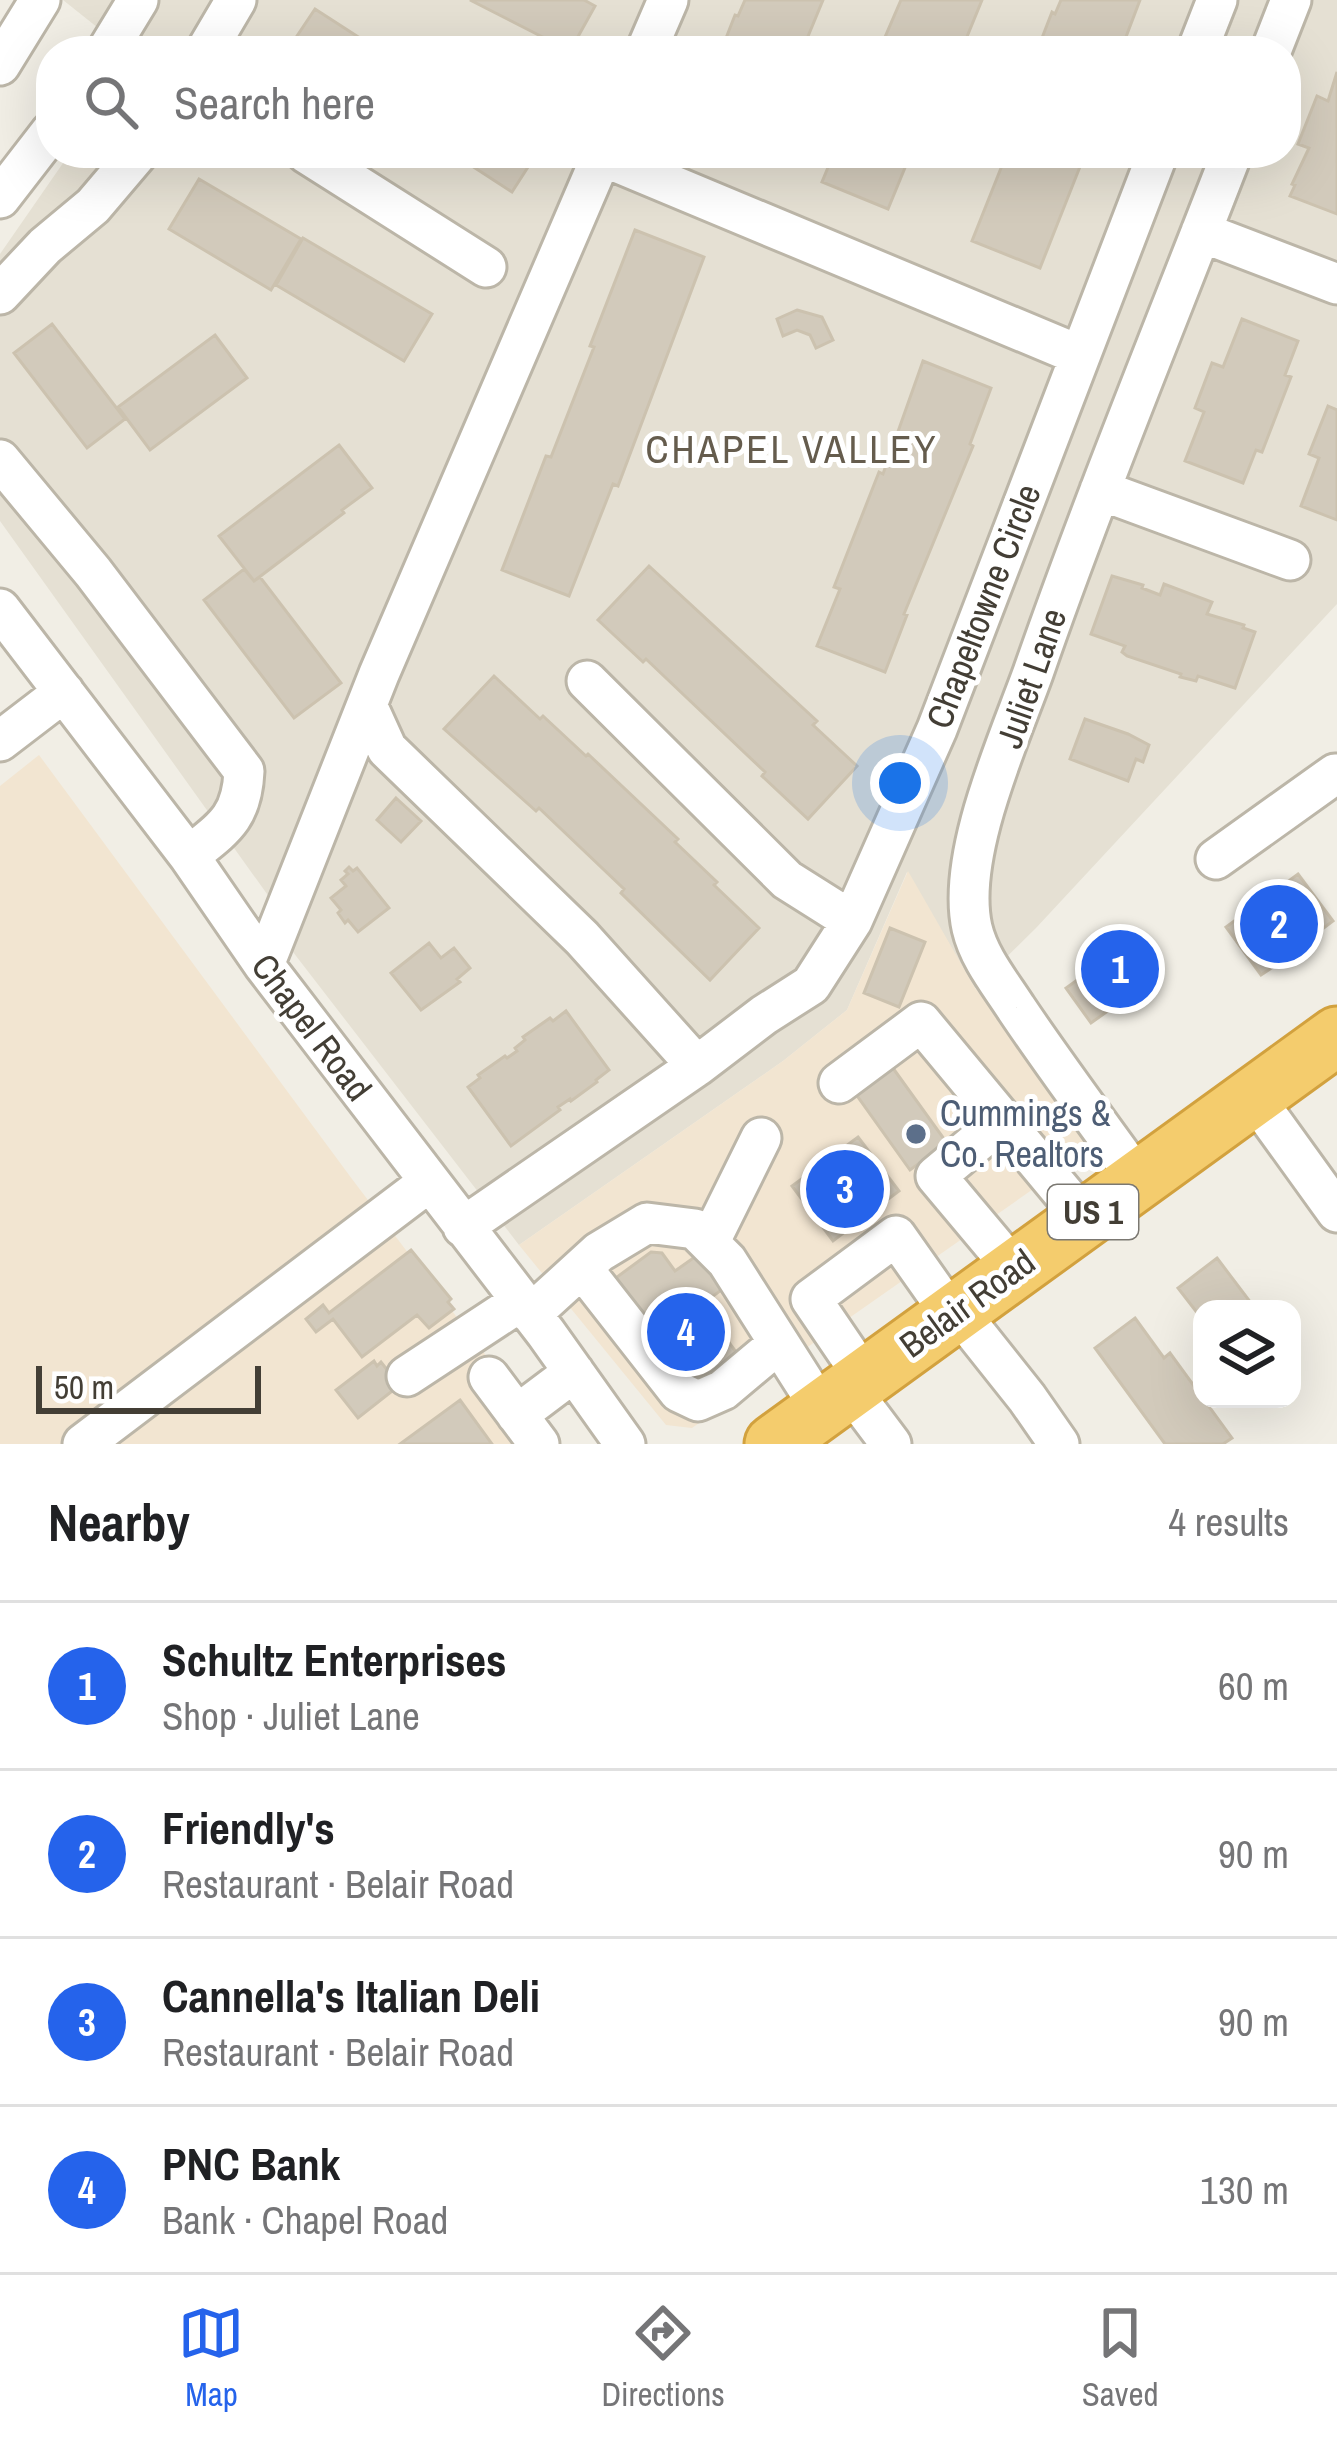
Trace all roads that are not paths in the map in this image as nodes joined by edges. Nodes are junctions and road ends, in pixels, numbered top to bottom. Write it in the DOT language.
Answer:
graph roads {
  1 [pos="40,0"];
  2 [pos="138,0"];
  3 [pos="236,0"];
  4 [pos="668,0"];
  5 [pos="1217,0"];
  6 [pos="1291,0"];
  7 [pos="116,36"];
  8 [pos="215,36"];
  9 [pos="652,36"];
  10 [pos="1203,36"];
  11 [pos="1277,36"];
  12 [pos="0,65"];
  13 [pos="36,151"];
  14 [pos="125,168"];
  15 [pos="330,168"];
  16 [pos="596,168"];
  17 [pos="635,168"];
  18 [pos="1152,168"];
  19 [pos="1226,168"];
  20 [pos="0,198"];
  21 [pos="1201,232"];
  22 [pos="486,267"];
  23 [pos="1337,284"];
  24 [pos="0,294"];
  25 [pos="1079,356"];
  26 [pos="0,460"];
  27 [pos="1100,490"];
  28 [pos="1290,560"];
  29 [pos="0,609"];
  30 [pos="587,681"];
  31 [pos="64,692"];
  32 [pos="367,705"];
  33 [pos="0,742"];
  34 [pos="1337,777"];
  35 [pos="189,856"];
  36 [pos="1216,860"];
  37 [pos="852,921"];
  38 [pos="264,964"];
  39 [pos="1337,1036"];
  40 [pos="697,1066"];
  41 [pos="839,1083"];
  42 [pos="1254,1097"];
  43 [pos="1002,1121"];
  44 [pos="761,1138"];
  45 [pos="1138,1179"];
  46 [pos="429,1182"];
  47 [pos="1337,1213"];
  48 [pos="1084,1218"];
  49 [pos="463,1226"];
  50 [pos="709,1244"];
  51 [pos="582,1268"];
  52 [pos="1014,1269"];
  53 [pos="526,1307"];
  54 [pos="954,1312"];
  55 [pos="779,1343"];
  56 [pos="574,1372"];
  57 [pos="407,1376"];
  58 [pos="489,1377"];
  59 [pos="845,1392"];
  60 [pos="528,1429"];
  61 [pos="83,1444"];
  62 [pos="625,1444"];
  63 [pos="774,1444"];
  64 [pos="891,1444"];
  65 [pos="1059,1444"];
  1 -- 12 [label="street"];
  2 -- 7 [label="street"];
  3 -- 8 [label="street"];
  4 -- 9 [label="street"];
  5 -- 10 [label="street"];
  6 -- 11 [label="street"];
  13 -- 20 [label="street"];
  14 -- 24 [label="street"];
  15 -- 22 [label="street"];
  16 -- 32 [label="street"];
  17 -- 25 [label="street"];
  18 -- 25 [label="street, Chapeltowne Circle"];
  19 -- 21 [label="street, Juliet Lane"];
  21 -- 23 [label="street"];
  21 -- 27 [label="street, Juliet Lane"];
  25 -- 37 [label="street, Chapeltowne Circle"];
  26 -- 35 [label="street"];
  27 -- 28 [label="street"];
  27 -- 45 [label="street, Juliet Lane"];
  29 -- 31 [label="street, Chapel Road"];
  30 -- 37 [label="street"];
  31 -- 33 [label="street"];
  31 -- 35 [label="street, Chapel Road"];
  32 -- 38 [label="street"];
  32 -- 40 [label="street"];
  34 -- 36 [label="street"];
  35 -- 38 [label="street, Chapel Road"];
  37 -- 40 [label="street, Chapeltowne Circle"];
  38 -- 46 [label="street, Chapel Road"];
  39 -- 42 [label="highway, Belair Road / US 1"];
  40 -- 49 [label="street, Chapeltowne Circle"];
  41 -- 43 [label="street"];
  42 -- 45 [label="highway, Belair Road / US 1"];
  42 -- 47 [label="street"];
  43 -- 48 [label="street"];
  43 -- 52 [label="street"];
  44 -- 50 [label="street"];
  45 -- 48 [label="highway, Belair Road / US 1"];
  46 -- 49 [label="street, Chapel Road"];
  46 -- 61 [label="street"];
  48 -- 52 [label="highway, Belair Road / US 1"];
  49 -- 53 [label="street, Chapel Road"];
  50 -- 51 [label="street"];
  50 -- 55 [label="street"];
  51 -- 53 [label="street"];
  51 -- 55 [label="street"];
  52 -- 54 [label="highway, Belair Road / US 1"];
  53 -- 56 [label="street, Chapel Road"];
  53 -- 57 [label="street"];
  54 -- 59 [label="highway, Belair Road / US 1"];
  54 -- 59 [label="street"];
  54 -- 65 [label="street"];
  55 -- 59 [label="street"];
  56 -- 60 [label="street"];
  56 -- 62 [label="street, Chapel Road"];
  58 -- 60 [label="street"];
  59 -- 63 [label="highway, Belair Road / US 1"];
  59 -- 64 [label="street"];
}
